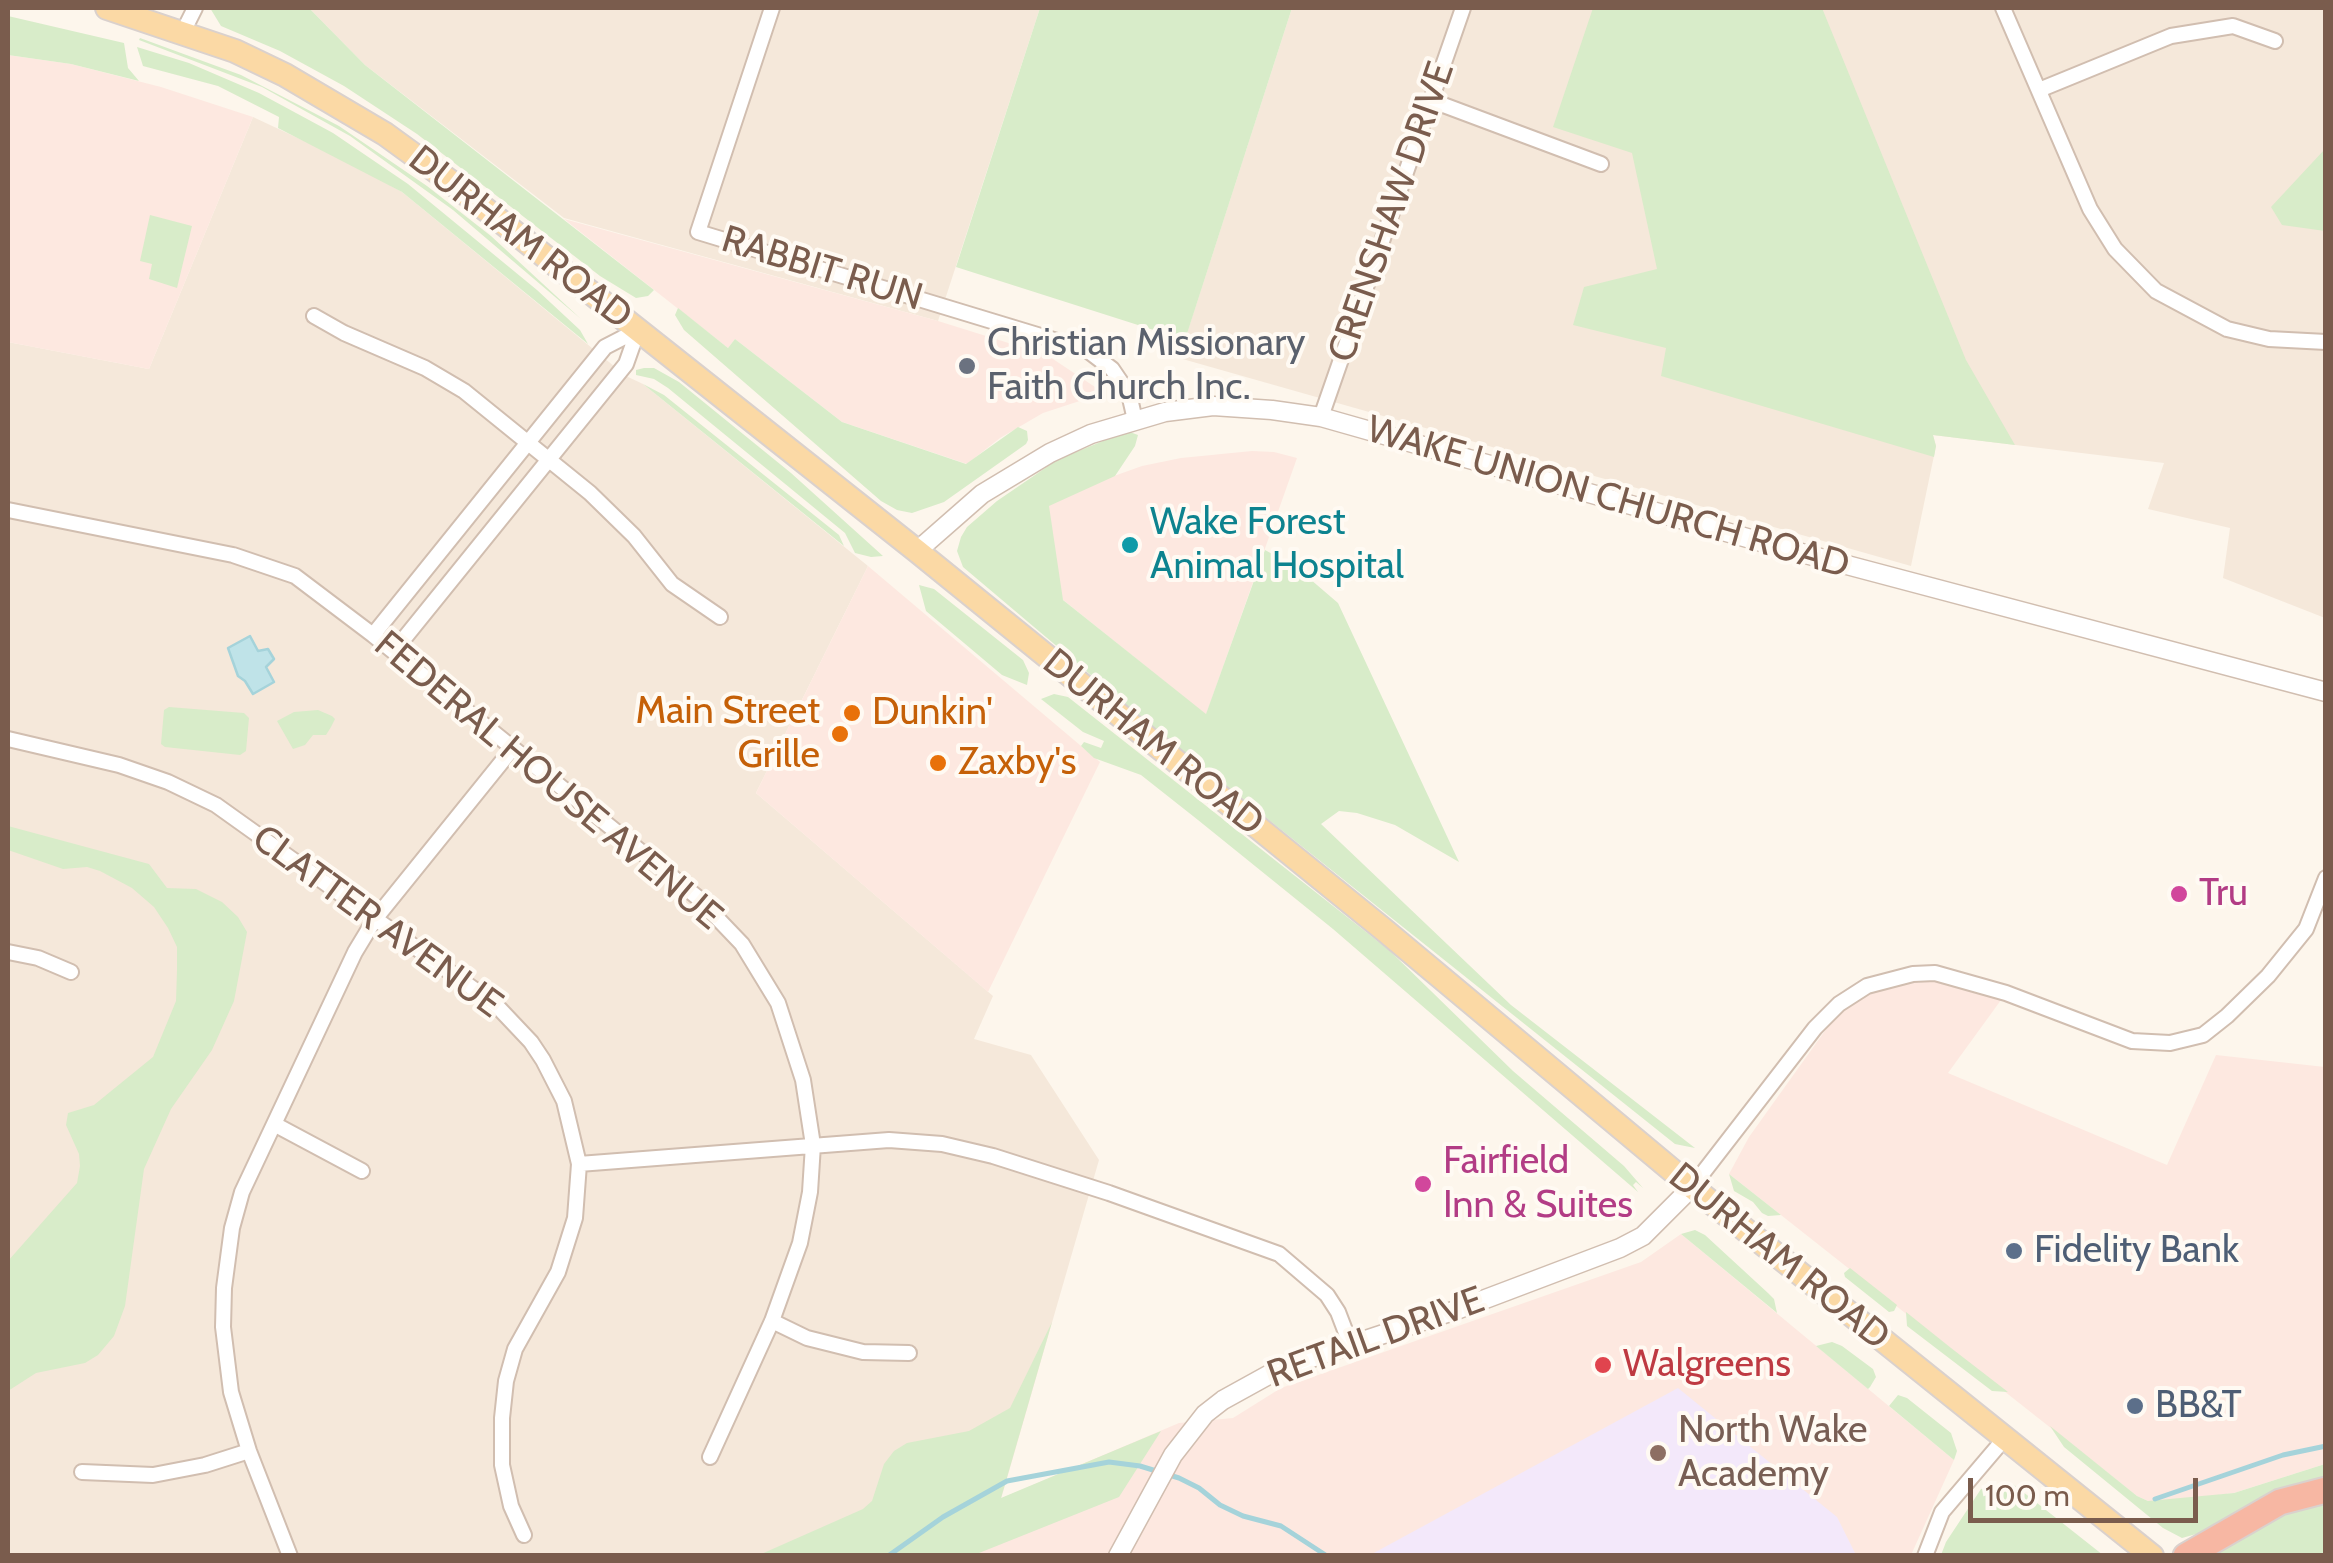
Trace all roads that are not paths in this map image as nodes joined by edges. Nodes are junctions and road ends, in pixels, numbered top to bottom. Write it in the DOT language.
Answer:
graph roads {
  1 [pos="107,8"];
  2 [pos="195,8"];
  3 [pos="772,8"];
  4 [pos="1463,8"];
  5 [pos="2003,8"];
  6 [pos="183,32"];
  7 [pos="2275,41"];
  8 [pos="2039,90"];
  9 [pos="1430,100"];
  10 [pos="1601,164"];
  11 [pos="314,316"];
  12 [pos="638,330"];
  13 [pos="2326,342"];
  14 [pos="1321,417"];
  15 [pos="1134,420"];
  16 [pos="530,442"];
  17 [pos="550,459"];
  18 [pos="8,510"];
  19 [pos="917,551"];
  20 [pos="720,617"];
  21 [pos="373,635"];
  22 [pos="394,652"];
  23 [pos="2326,692"];
  24 [pos="8,739"];
  25 [pos="513,748"];
  26 [pos="2326,878"];
  27 [pos="375,919"];
  28 [pos="8,952"];
  29 [pos="71,972"];
  30 [pos="274,1124"];
  31 [pos="813,1145"];
  32 [pos="578,1164"];
  33 [pos="362,1171"];
  34 [pos="1692,1188"];
  35 [pos="772,1321"];
  36 [pos="1351,1346"];
  37 [pos="909,1353"];
  38 [pos="2005,1438"];
  39 [pos="250,1451"];
  40 [pos="710,1457"];
  41 [pos="82,1472"];
  42 [pos="2326,1490"];
  43 [pos="524,1536"];
  44 [pos="290,1556"];
  45 [pos="1118,1556"];
  46 [pos="1925,1556"];
  47 [pos="2152,1556"];
  48 [pos="2186,1556"];
  1 -- 6 [label="main road, DURHAM ROAD"];
  2 -- 6 [label="street"];
  3 -- 15 [label="street, RABBIT RUN"];
  4 -- 9 [label="street, CRENSHAW DRIVE"];
  5 -- 8 [label="street"];
  6 -- 12 [label="main road, DURHAM ROAD"];
  7 -- 8 [label="street"];
  8 -- 13 [label="street"];
  9 -- 10 [label="street"];
  9 -- 14 [label="street, CRENSHAW DRIVE"];
  11 -- 16 [label="street"];
  12 -- 16 [label="street"];
  12 -- 17 [label="street"];
  12 -- 19 [label="main road, DURHAM ROAD"];
  14 -- 15 [label="street, WAKE UNION CHURCH ROAD"];
  14 -- 23 [label="street, WAKE UNION CHURCH ROAD"];
  15 -- 19 [label="street, WAKE UNION CHURCH ROAD"];
  16 -- 17 [label="street"];
  16 -- 21 [label="street"];
  17 -- 20 [label="street"];
  17 -- 22 [label="street"];
  18 -- 21 [label="street, FEDERAL HOUSE AVENUE"];
  19 -- 34 [label="main road, DURHAM ROAD"];
  21 -- 22 [label="street, FEDERAL HOUSE AVENUE"];
  22 -- 25 [label="street, FEDERAL HOUSE AVENUE"];
  24 -- 27 [label="street, CLATTER AVENUE"];
  25 -- 27 [label="street"];
  25 -- 31 [label="street, FEDERAL HOUSE AVENUE"];
  26 -- 34 [label="street"];
  27 -- 30 [label="street"];
  27 -- 32 [label="street, CLATTER AVENUE"];
  28 -- 29 [label="street"];
  30 -- 33 [label="street"];
  30 -- 39 [label="street"];
  31 -- 32 [label="street"];
  31 -- 35 [label="street, FEDERAL HOUSE AVENUE"];
  31 -- 36 [label="street"];
  32 -- 43 [label="street, CLATTER AVENUE"];
  34 -- 36 [label="street, RETAIL DRIVE"];
  34 -- 38 [label="main road, DURHAM ROAD"];
  35 -- 37 [label="street"];
  35 -- 40 [label="street, FEDERAL HOUSE AVENUE"];
  36 -- 45 [label="street, RETAIL DRIVE"];
  38 -- 46 [label="street"];
  38 -- 47 [label="main road, DURHAM ROAD"];
  39 -- 41 [label="street"];
  39 -- 44 [label="street"];
  42 -- 48 [label="highway"];
}
